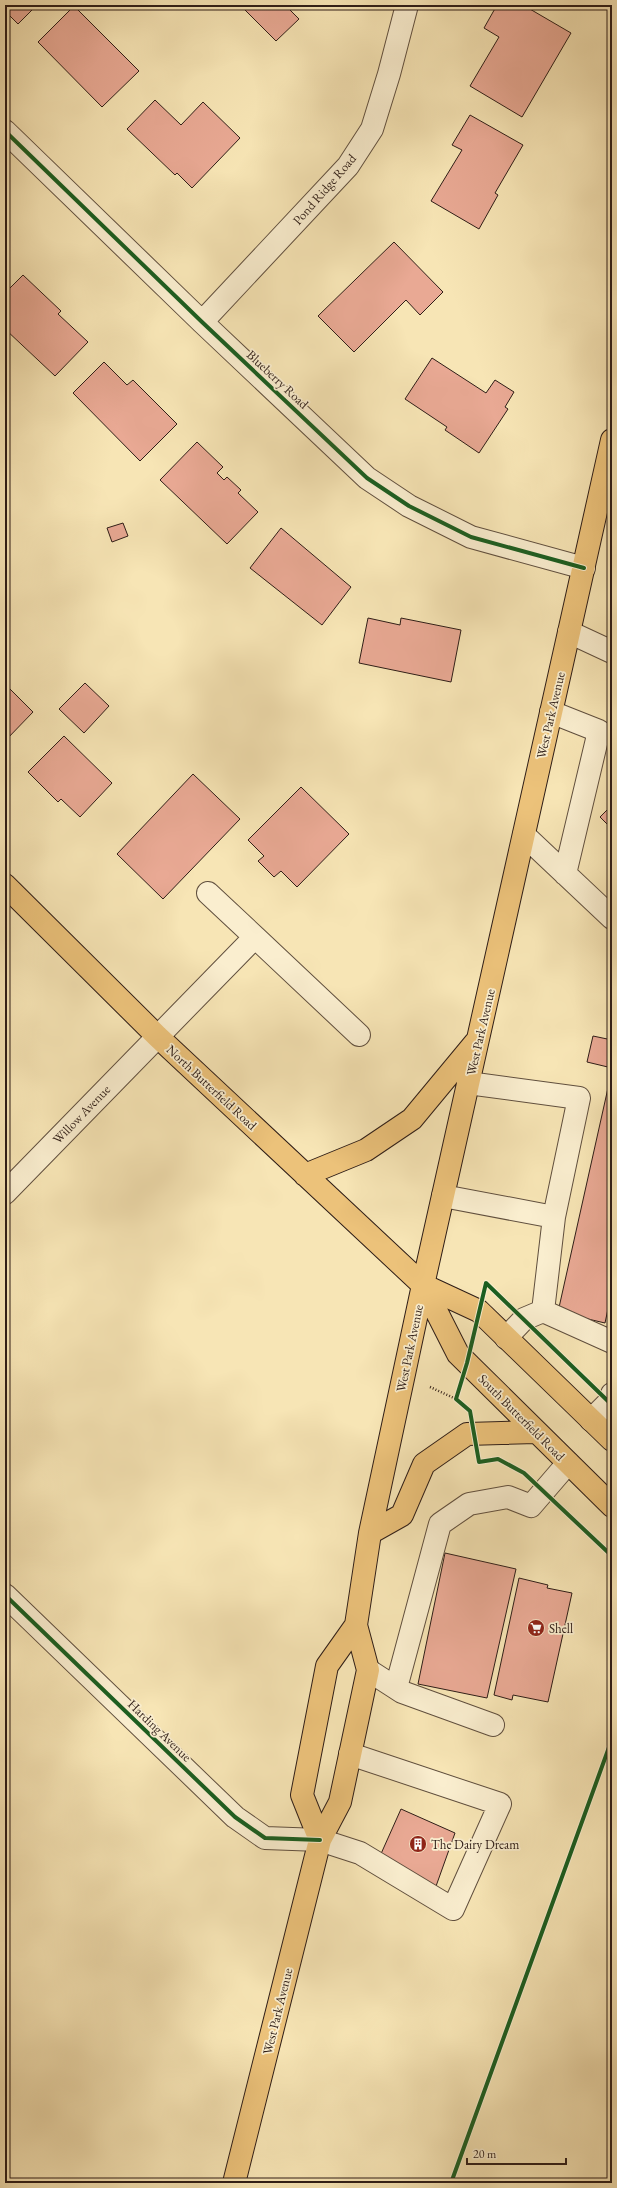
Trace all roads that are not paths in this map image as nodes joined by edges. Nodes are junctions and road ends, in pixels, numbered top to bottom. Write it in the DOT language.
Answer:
graph roads {
  1 [pos="406,5"];
  2 [pos="5,131"];
  3 [pos="202,322"];
  4 [pos="612,440"];
  5 [pos="584,568"];
  6 [pos="569,632"];
  7 [pos="612,652"];
  8 [pos="551,712"];
  9 [pos="524,835"];
  10 [pos="565,874"];
  11 [pos="5,885"];
  12 [pos="208,893"];
  13 [pos="612,918"];
  14 [pos="255,937"];
  15 [pos="359,1035"];
  16 [pos="157,1036"];
  17 [pos="478,1039"];
  18 [pos="468,1083"];
  19 [pos="305,1175"];
  20 [pos="5,1193"];
  21 [pos="443,1196"];
  22 [pos="554,1217"];
  23 [pos="423,1285"];
  24 [pos="543,1312"];
  25 [pos="506,1338"];
  26 [pos="612,1342"];
  27 [pos="612,1394"];
  28 [pos="591,1420"];
  29 [pos="536,1432"];
  30 [pos="612,1440"];
  31 [pos="568,1463"];
  32 [pos="612,1506"];
  33 [pos="370,1533"];
  34 [pos="5,1595"];
  35 [pos="356,1625"];
  36 [pos="368,1670"];
  37 [pos="396,1688"];
  38 [pos="493,1725"];
  39 [pos="350,1754"];
  40 [pos="320,1840"];
  41 [pos="234,2183"];
  1 -- 3 [label="street, Pond Ridge Road"];
  2 -- 3 [label="street, Blueberry Road"];
  3 -- 5 [label="street, Blueberry Road"];
  4 -- 5 [label="main road, West Park Avenue"];
  5 -- 6 [label="main road, West Park Avenue"];
  6 -- 7 [label="street"];
  6 -- 8 [label="main road, West Park Avenue"];
  8 -- 9 [label="main road, West Park Avenue"];
  8 -- 10 [label="street"];
  9 -- 10 [label="street"];
  9 -- 17 [label="main road, West Park Avenue"];
  10 -- 13 [label="street"];
  11 -- 16 [label="main road, North Butterfield Road"];
  12 -- 14 [label="street"];
  14 -- 15 [label="street"];
  14 -- 16 [label="street, Willow Avenue"];
  16 -- 19 [label="main road, North Butterfield Road"];
  16 -- 20 [label="street, Willow Avenue"];
  17 -- 18 [label="main road, West Park Avenue"];
  17 -- 19 [label="main road"];
  18 -- 21 [label="main road, West Park Avenue"];
  18 -- 22 [label="street"];
  19 -- 23 [label="main road, North Butterfield Road"];
  21 -- 22 [label="street"];
  21 -- 23 [label="main road, West Park Avenue"];
  22 -- 24 [label="street"];
  23 -- 25 [label="main road"];
  23 -- 29 [label="main road, South Butterfield Road"];
  23 -- 33 [label="main road, West Park Avenue"];
  24 -- 25 [label="street"];
  24 -- 26 [label="street"];
  25 -- 28 [label="main road"];
  27 -- 28 [label="street"];
  28 -- 30 [label="main road"];
  29 -- 31 [label="main road, South Butterfield Road"];
  29 -- 33 [label="main road"];
  31 -- 32 [label="main road, South Butterfield Road"];
  31 -- 37 [label="street"];
  33 -- 35 [label="main road, West Park Avenue"];
  34 -- 40 [label="street, Harding Avenue"];
  35 -- 36 [label="main road, West Park Avenue"];
  35 -- 40 [label="main road, West Park Avenue"];
  36 -- 37 [label="street"];
  36 -- 39 [label="main road, West Park Avenue"];
  37 -- 38 [label="street"];
  39 -- 40 [label="main road, West Park Avenue"];
  39 -- 40 [label="street, Harding Avenue"];
  40 -- 41 [label="main road, West Park Avenue"];
}
